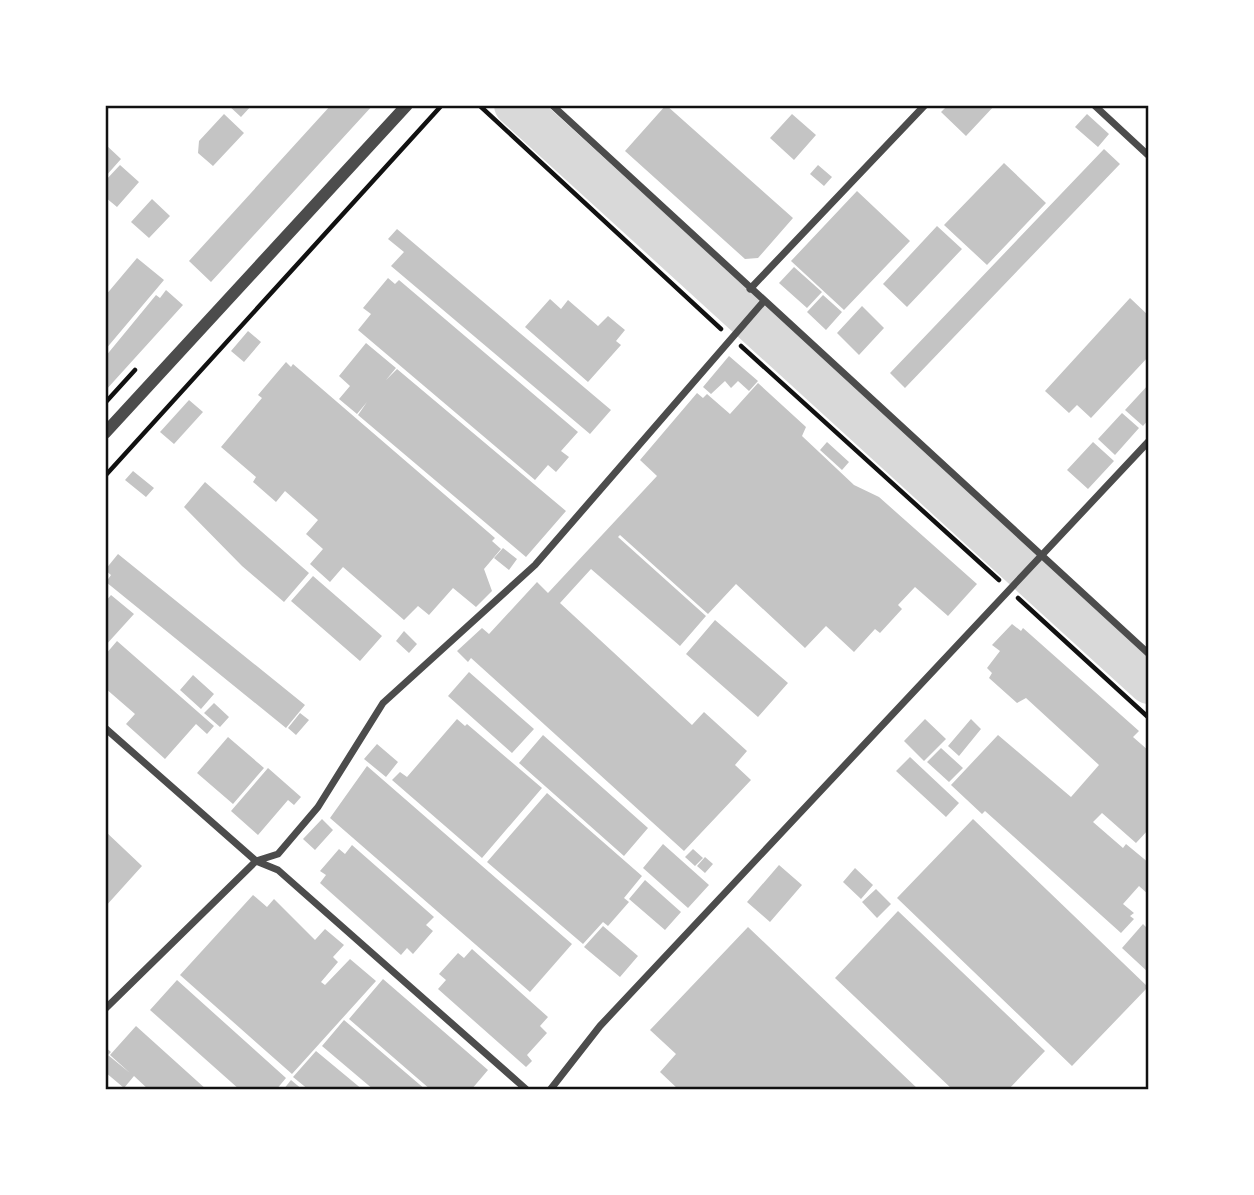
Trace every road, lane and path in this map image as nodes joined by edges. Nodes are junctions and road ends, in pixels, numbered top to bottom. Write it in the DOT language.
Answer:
graph roads {
  1 [pos="407,105"];
  2 [pos="442,105"];
  3 [pos="479,105"];
  4 [pos="552,105"];
  5 [pos="925,105"];
  6 [pos="1094,105"];
  7 [pos="1149,156"];
  8 [pos="750,289"];
  9 [pos="764,301"];
  10 [pos="732,337"];
  11 [pos="105,433"];
  12 [pos="1149,441"];
  13 [pos="105,476"];
  14 [pos="1041,555"];
  15 [pos="1011,588"];
  16 [pos="1149,653"];
  17 [pos="1149,718"];
  18 [pos="105,728"];
  19 [pos="256,861"];
  20 [pos="105,1009"];
  21 [pos="527,1090"];
  22 [pos="550,1090"];
  1 -- 11 [label="street"];
  2 -- 13 [label="path"];
  3 -- 10 [label="path"];
  4 -- 8 [label="street"];
  5 -- 8 [label="street"];
  6 -- 7 [label="street"];
  8 -- 9 [label="street"];
  9 -- 10 [label="street"];
  9 -- 14 [label="street"];
  10 -- 15 [label="path"];
  10 -- 19 [label="street"];
  12 -- 14 [label="street"];
  14 -- 15 [label="street"];
  14 -- 16 [label="street"];
  15 -- 17 [label="path"];
  15 -- 22 [label="street"];
  18 -- 19 [label="street"];
  19 -- 20 [label="street"];
  19 -- 21 [label="street"];
}
